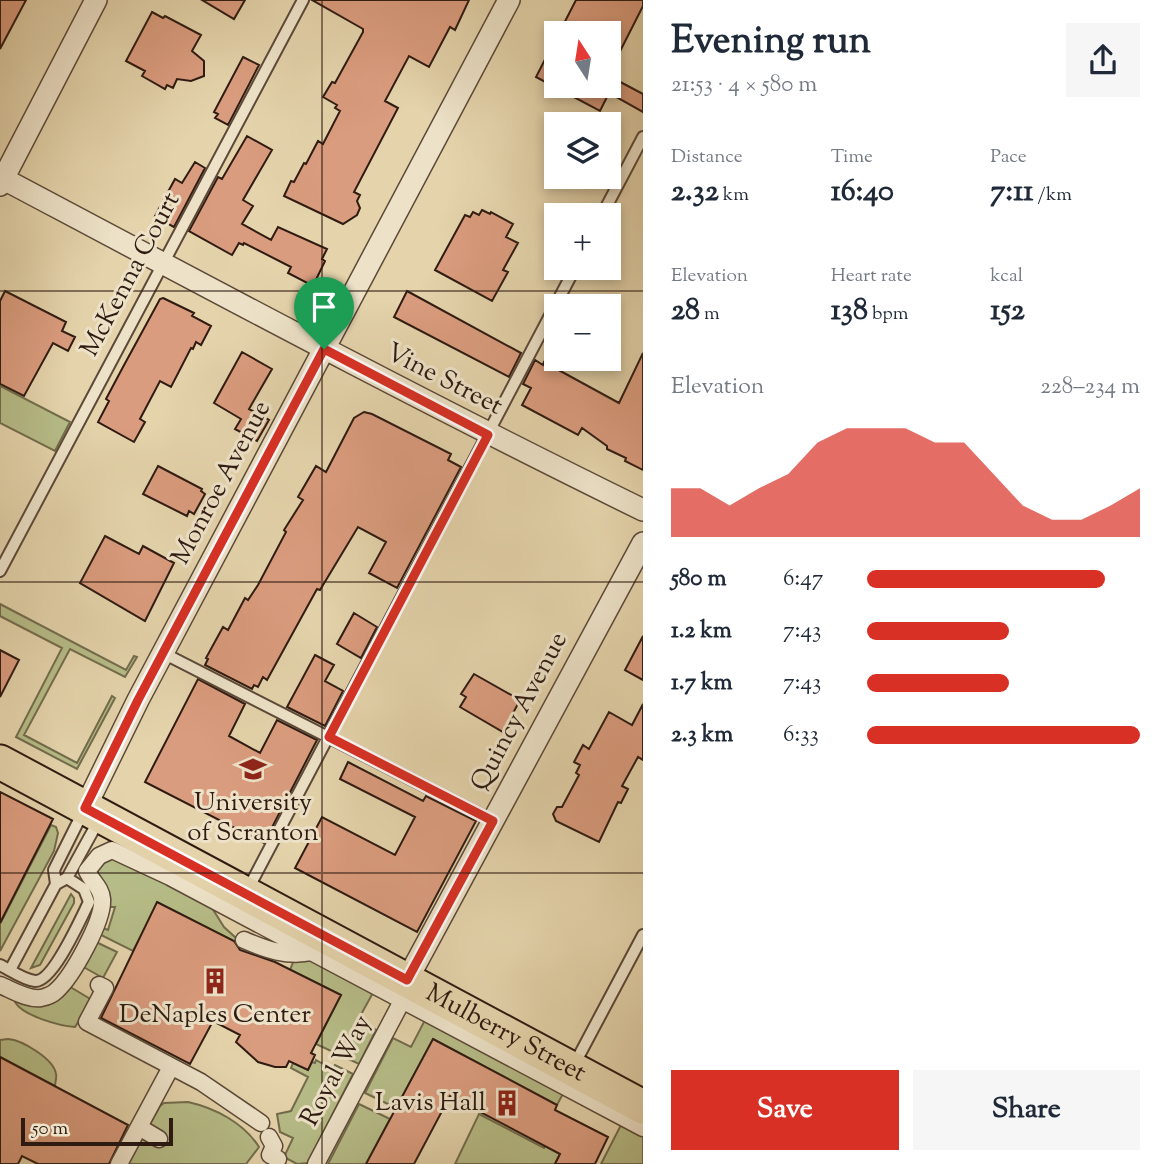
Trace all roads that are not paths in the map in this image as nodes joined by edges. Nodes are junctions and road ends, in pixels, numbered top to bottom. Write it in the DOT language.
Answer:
graph roads {
  1 [pos="96,0"];
  2 [pos="303,0"];
  3 [pos="509,0"];
  4 [pos="643,137"];
  5 [pos="1,180"];
  6 [pos="609,203"];
  7 [pos="163,263"];
  8 [pos="569,280"];
  9 [pos="324,349"];
  10 [pos="488,435"];
  11 [pos="643,510"];
  12 [pos="643,543"];
  13 [pos="0,571"];
  14 [pos="163,653"];
  15 [pos="329,737"];
  16 [pos="0,762"];
  17 [pos="93,812"];
  18 [pos="493,821"];
  19 [pos="67,878"];
  20 [pos="56,884"];
  21 [pos="246,894"];
  22 [pos="643,935"];
  23 [pos="244,940"];
  24 [pos="312,952"];
  25 [pos="5,968"];
  26 [pos="0,985"];
  27 [pos="99,985"];
  28 [pos="404,991"];
  29 [pos="171,1067"];
  30 [pos="572,1069"];
  31 [pos="643,1107"];
  32 [pos="139,1127"];
  33 [pos="643,1128"];
  34 [pos="159,1139"];
  35 [pos="278,1159"];
  36 [pos="119,1164"];
  37 [pos="316,1164"];
  1 -- 5 [label="street"];
  2 -- 7 [label="lane, McKenna Court"];
  3 -- 9 [label="street, Monroe Avenue"];
  4 -- 6 [label="lane"];
  5 -- 7 [label="street, Vine Street"];
  7 -- 9 [label="street, Vine Street"];
  7 -- 13 [label="lane, McKenna Court"];
  8 -- 10 [label="lane"];
  9 -- 10 [label="street, Vine Street"];
  9 -- 14 [label="street, Monroe Avenue"];
  10 -- 11 [label="street, Vine Street"];
  10 -- 15 [label="lane"];
  12 -- 18 [label="street, Quincy Avenue"];
  14 -- 15 [label="lane"];
  14 -- 17 [label="street, Monroe Avenue"];
  15 -- 18 [label="lane"];
  15 -- 21 [label="lane"];
  16 -- 17 [label="main road, Mulberry Street"];
  17 -- 19 [label="lane, Monroe Avenue"];
  17 -- 20 [label="lane, Monroe Avenue"];
  17 -- 21 [label="main road, Mulberry Street"];
  18 -- 28 [label="street, Quincy Avenue"];
  19 -- 20 [label="lane"];
  19 -- 25 [label="lane"];
  20 -- 25 [label="lane, Monroe Avenue"];
  21 -- 28 [label="main road, Mulberry Street"];
  22 -- 30 [label="lane"];
  23 -- 24 [label="street"];
  24 -- 26 [label="street"];
  24 -- 28 [label="street"];
  27 -- 29 [label="street"];
  28 -- 30 [label="main road, Mulberry Street"];
  28 -- 33 [label="street"];
  28 -- 37 [label="street, Royal Way"];
  29 -- 32 [label="street"];
  29 -- 35 [label="street"];
  30 -- 31 [label="main road, Mulberry Street"];
  32 -- 34 [label="street"];
  32 -- 36 [label="street"];
}
